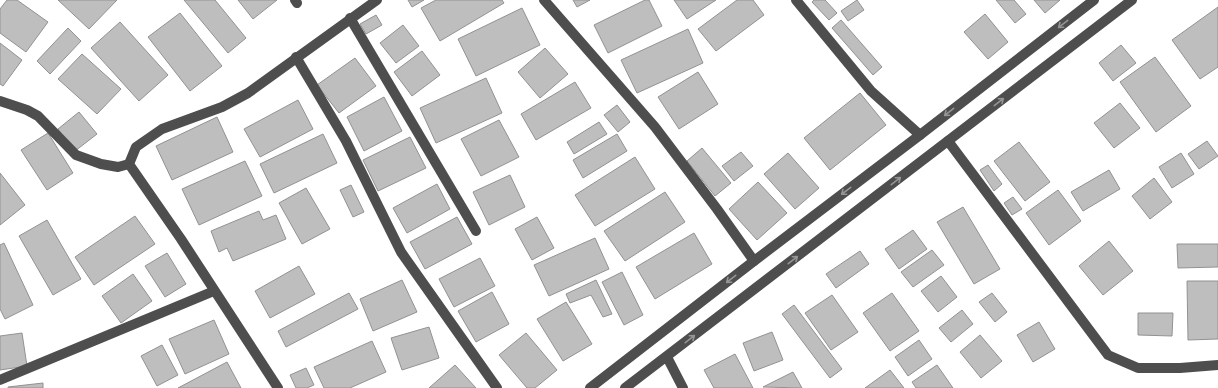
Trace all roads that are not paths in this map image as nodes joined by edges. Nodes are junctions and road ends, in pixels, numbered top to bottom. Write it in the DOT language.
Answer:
graph roads {
  1 [pos="377,0"];
  2 [pos="544,0"];
  3 [pos="796,0"];
  4 [pos="1093,0"];
  5 [pos="1132,0"];
  6 [pos="350,18"];
  7 [pos="296,57"];
  8 [pos="0,101"];
  9 [pos="920,135"];
  10 [pos="948,141"];
  11 [pos="129,164"];
  12 [pos="476,231"];
  13 [pos="754,261"];
  14 [pos="214,291"];
  15 [pos="667,357"];
  16 [pos="1218,365"];
  17 [pos="0,380"];
  18 [pos="278,388"];
  19 [pos="496,388"];
  20 [pos="590,388"];
  21 [pos="625,388"];
  22 [pos="683,388"];
  1 -- 6 [label="street"];
  2 -- 13 [label="street"];
  3 -- 9 [label="street"];
  4 -- 9 [label="street, one-way"];
  10 -- 5 [label="street, one-way"];
  6 -- 7 [label="street"];
  6 -- 12 [label="street"];
  7 -- 11 [label="street"];
  7 -- 19 [label="street"];
  8 -- 11 [label="street"];
  9 -- 13 [label="street, one-way"];
  15 -- 10 [label="street, one-way"];
  10 -- 16 [label="street"];
  11 -- 14 [label="street"];
  13 -- 20 [label="street, one-way"];
  14 -- 17 [label="street"];
  14 -- 18 [label="street"];
  15 -- 21 [label="street"];
  15 -- 22 [label="street"];
}
